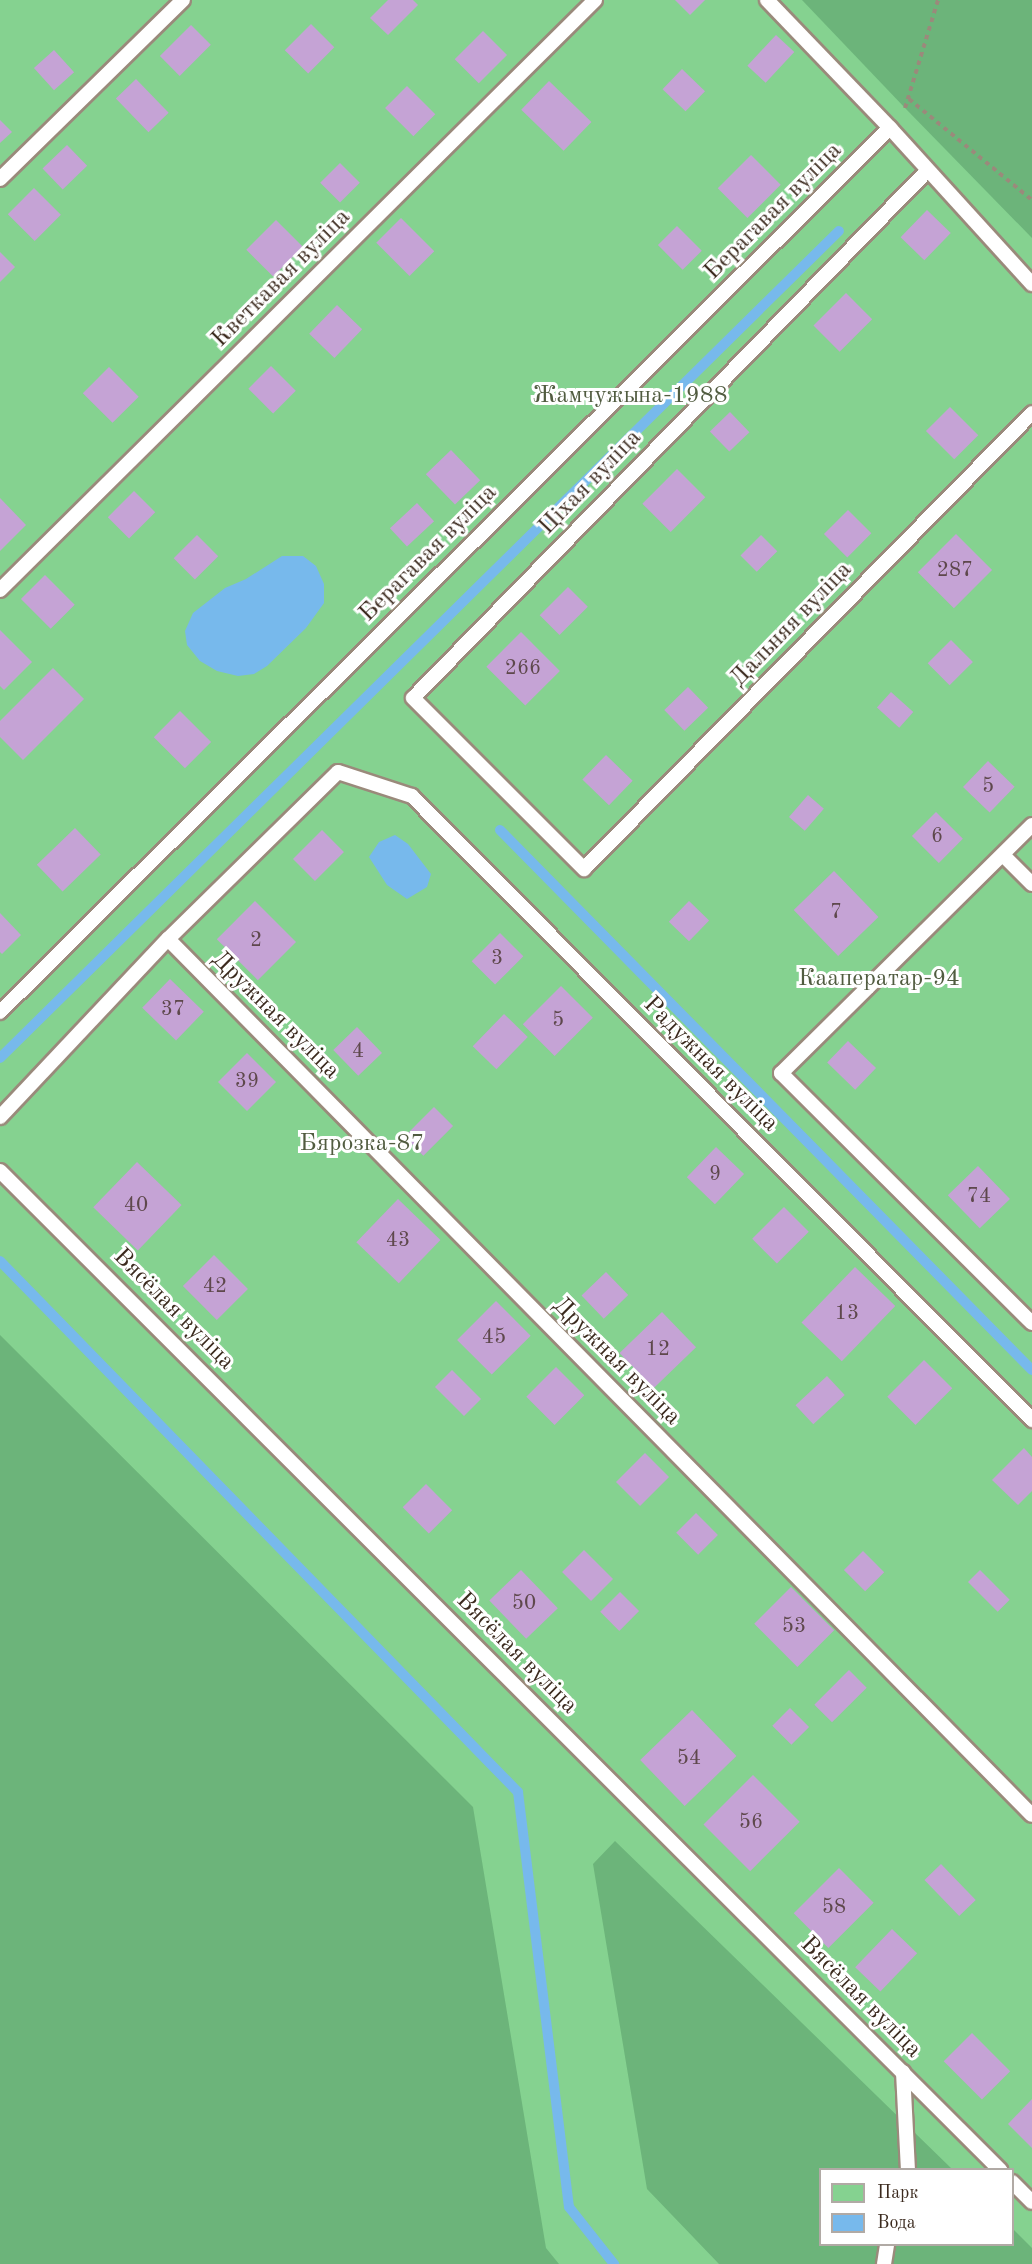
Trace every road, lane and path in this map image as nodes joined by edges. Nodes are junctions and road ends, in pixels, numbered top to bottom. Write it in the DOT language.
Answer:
graph roads {
  1 [pos="183,0"];
  2 [pos="595,0"];
  3 [pos="767,0"];
  4 [pos="938,0"];
  5 [pos="909,99"];
  6 [pos="890,128"];
  7 [pos="927,171"];
  8 [pos="0,179"];
  9 [pos="1032,200"];
  10 [pos="1032,284"];
  11 [pos="1032,413"];
  12 [pos="0,590"];
  13 [pos="1032,825"];
  14 [pos="1003,855"];
  15 [pos="584,869"];
  16 [pos="1032,884"];
  17 [pos="168,939"];
  18 [pos="0,1012"];
  19 [pos="0,1117"];
  20 [pos="0,1171"];
  21 [pos="1032,1323"];
  22 [pos="1032,1420"];
  23 [pos="1032,1815"];
  24 [pos="903,2072"];
  25 [pos="908,2168"];
  26 [pos="999,2168"];
  27 [pos="1014,2184"];
  28 [pos="1032,2202"];
  29 [pos="887,2246"];
  30 [pos="884,2264"];
  1 -- 8 [label="lane"];
  2 -- 12 [label="lane, Кветкавая вуліца"];
  3 -- 6 [label="lane"];
  4 -- 5 [label="path"];
  5 -- 6 [label="path"];
  5 -- 9 [label="path"];
  6 -- 7 [label="lane"];
  6 -- 18 [label="lane, Берагавая вуліца"];
  7 -- 10 [label="lane"];
  7 -- 15 [label="lane, Ціхая вуліца"];
  11 -- 15 [label="lane, Дальняя вуліца"];
  13 -- 14 [label="lane"];
  14 -- 16 [label="lane"];
  14 -- 21 [label="lane"];
  17 -- 19 [label="lane"];
  17 -- 22 [label="lane, Радужная вуліца"];
  17 -- 23 [label="lane, Дружная вуліца"];
  20 -- 24 [label="lane, Вясёлая вуліца"];
  24 -- 25 [label="lane"];
  24 -- 26 [label="lane, Вясёлая вуліца"];
  27 -- 28 [label="lane"];
  29 -- 30 [label="lane"];
}
